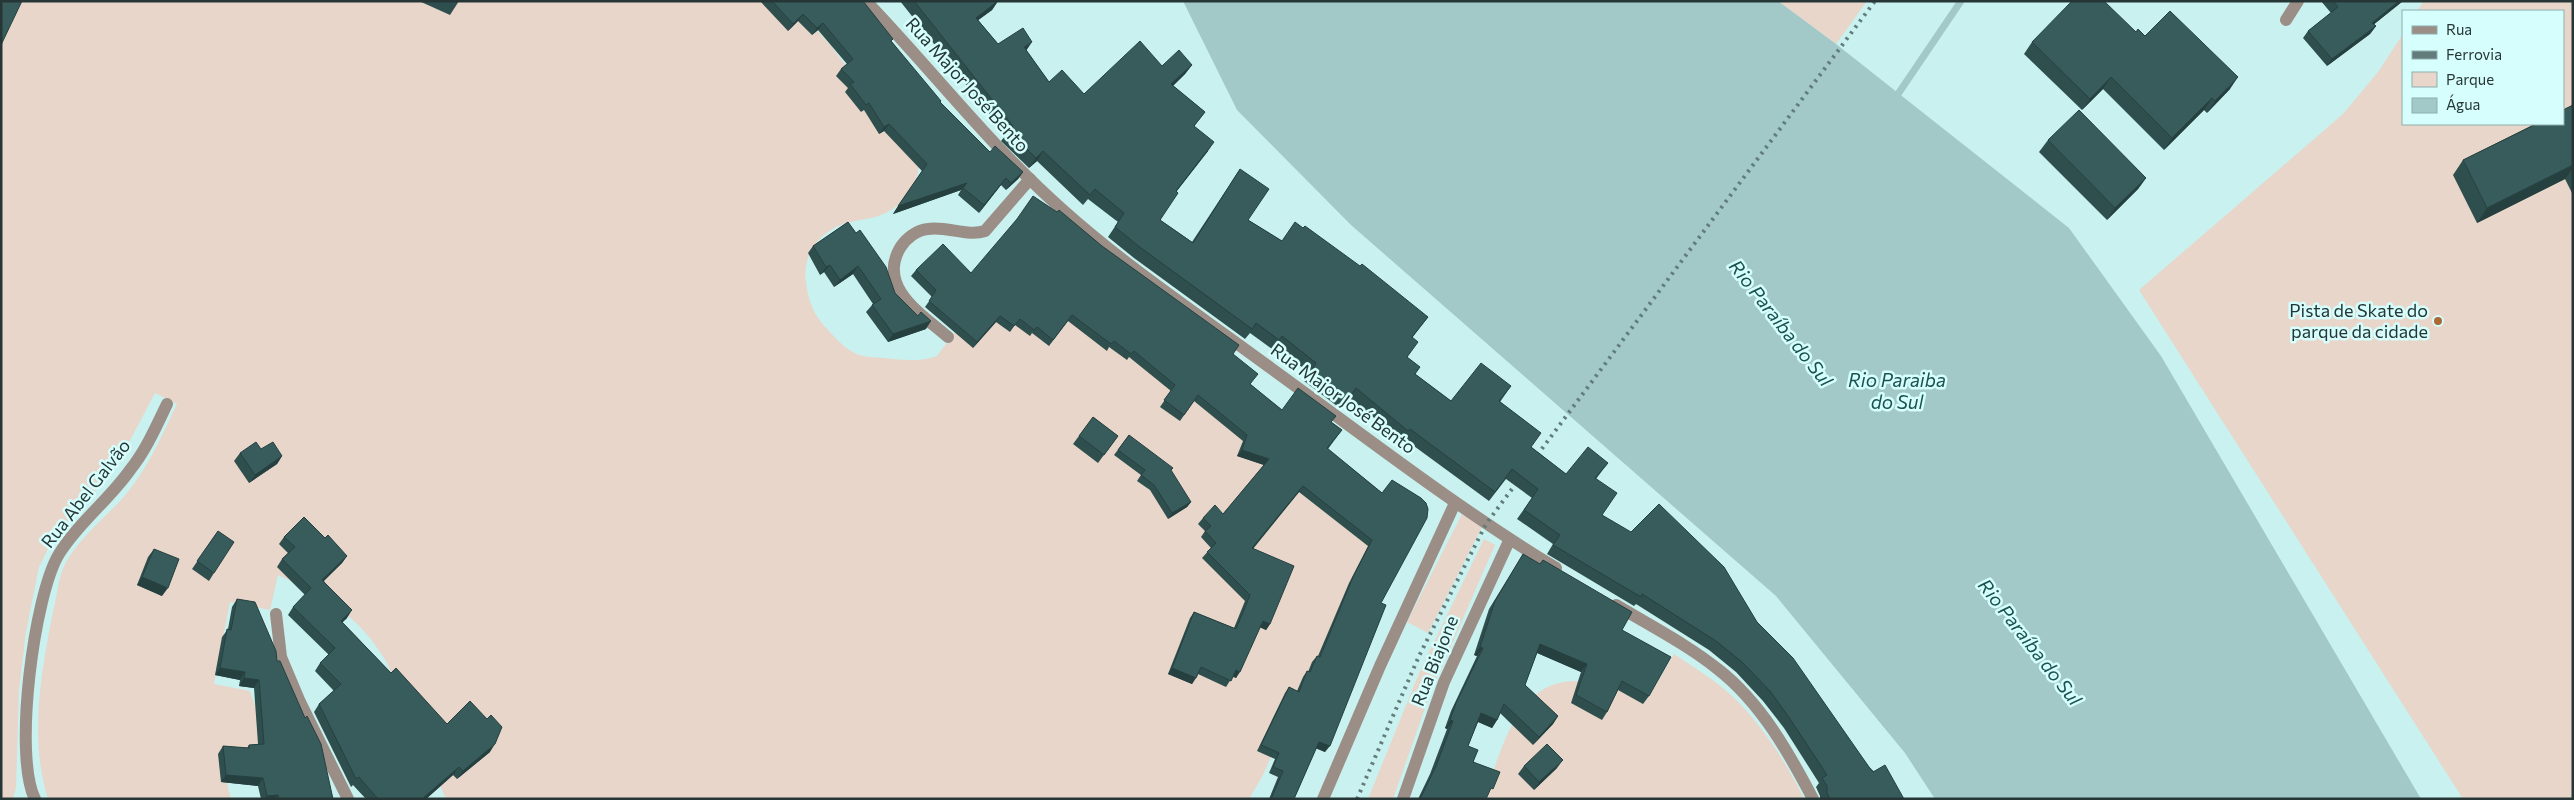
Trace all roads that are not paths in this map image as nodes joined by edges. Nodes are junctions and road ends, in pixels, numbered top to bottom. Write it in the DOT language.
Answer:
graph roads {
  1 [pos="866,1"];
  2 [pos="2298,1"];
  3 [pos="2286,20"];
  4 [pos="1030,180"];
  5 [pos="948,337"];
  6 [pos="167,404"];
  7 [pos="1455,503"];
  8 [pos="1510,541"];
  9 [pos="1571,577"];
  10 [pos="1603,597"];
  11 [pos="276,614"];
  12 [pos="29,795"];
  13 [pos="348,799"];
  14 [pos="1323,799"];
  15 [pos="1402,799"];
  16 [pos="1813,799"];
  1 -- 4 [label="street, Rua Major José Bento"];
  2 -- 3 [label="street"];
  4 -- 5 [label="street"];
  4 -- 7 [label="street, Rua Major José Bento"];
  6 -- 12 [label="street, Rua Abel Galvão"];
  7 -- 8 [label="street, Rua Major José Bento"];
  7 -- 14 [label="street"];
  8 -- 9 [label="street, Rua Major José Bento"];
  8 -- 15 [label="street, Rua Biajone"];
  10 -- 16 [label="street"];
  11 -- 13 [label="street"];
}
